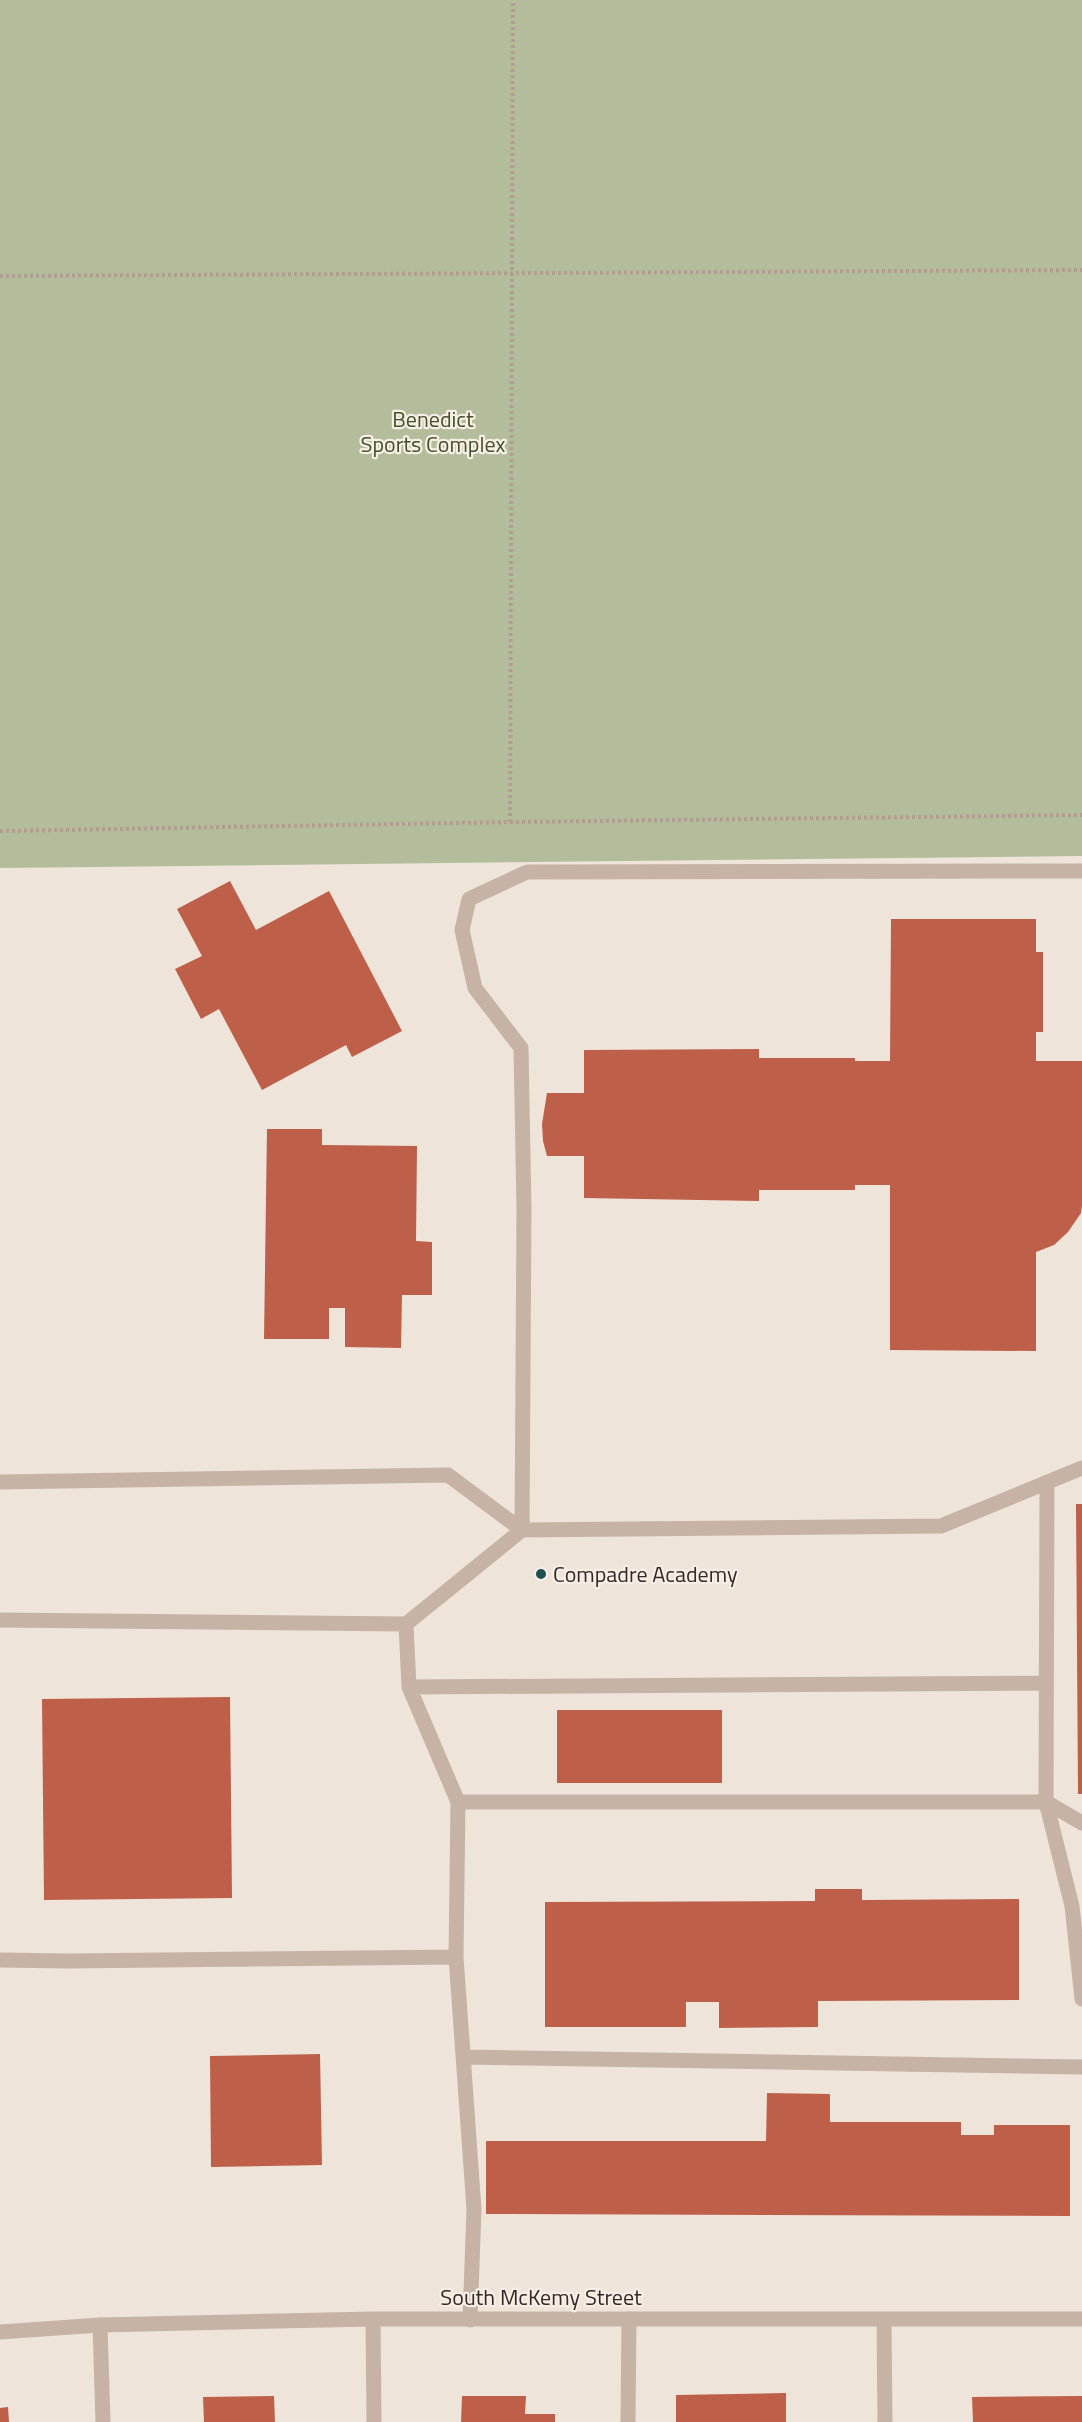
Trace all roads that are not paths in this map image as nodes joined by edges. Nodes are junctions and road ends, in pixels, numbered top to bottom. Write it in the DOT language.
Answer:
graph roads {
  1 [pos="1082,871"];
  2 [pos="1082,1468"];
  3 [pos="0,1482"];
  4 [pos="1047,1482"];
  5 [pos="522,1530"];
  6 [pos="0,1620"];
  7 [pos="406,1624"];
  8 [pos="1046,1683"];
  9 [pos="409,1687"];
  10 [pos="458,1802"];
  11 [pos="1046,1802"];
  12 [pos="1082,1823"];
  13 [pos="456,1957"];
  14 [pos="0,1960"];
  15 [pos="1082,2000"];
  16 [pos="464,2057"];
  17 [pos="1082,2067"];
  18 [pos="373,2319"];
  19 [pos="629,2319"];
  20 [pos="1082,2319"];
  21 [pos="470,2320"];
  22 [pos="884,2320"];
  23 [pos="100,2325"];
  24 [pos="0,2332"];
  25 [pos="103,2422"];
  26 [pos="374,2422"];
  27 [pos="628,2422"];
  28 [pos="885,2422"];
  1 -- 5 [label="street"];
  2 -- 4 [label="street"];
  3 -- 5 [label="street"];
  4 -- 5 [label="street"];
  4 -- 8 [label="street"];
  5 -- 7 [label="street"];
  6 -- 7 [label="street"];
  7 -- 9 [label="street"];
  8 -- 9 [label="street"];
  8 -- 11 [label="street"];
  9 -- 10 [label="street"];
  10 -- 11 [label="street"];
  10 -- 13 [label="street"];
  11 -- 12 [label="street"];
  11 -- 15 [label="street"];
  13 -- 14 [label="street"];
  13 -- 16 [label="street"];
  16 -- 17 [label="street"];
  16 -- 21 [label="street"];
  18 -- 21 [label="street, South McKemy Street"];
  18 -- 23 [label="street, South McKemy Street"];
  18 -- 26 [label="street"];
  19 -- 21 [label="street, South McKemy Street"];
  19 -- 22 [label="street, South McKemy Street"];
  19 -- 27 [label="street"];
  20 -- 22 [label="street, South McKemy Street"];
  22 -- 28 [label="street"];
  23 -- 24 [label="street, South McKemy Street"];
  23 -- 25 [label="street"];
}
